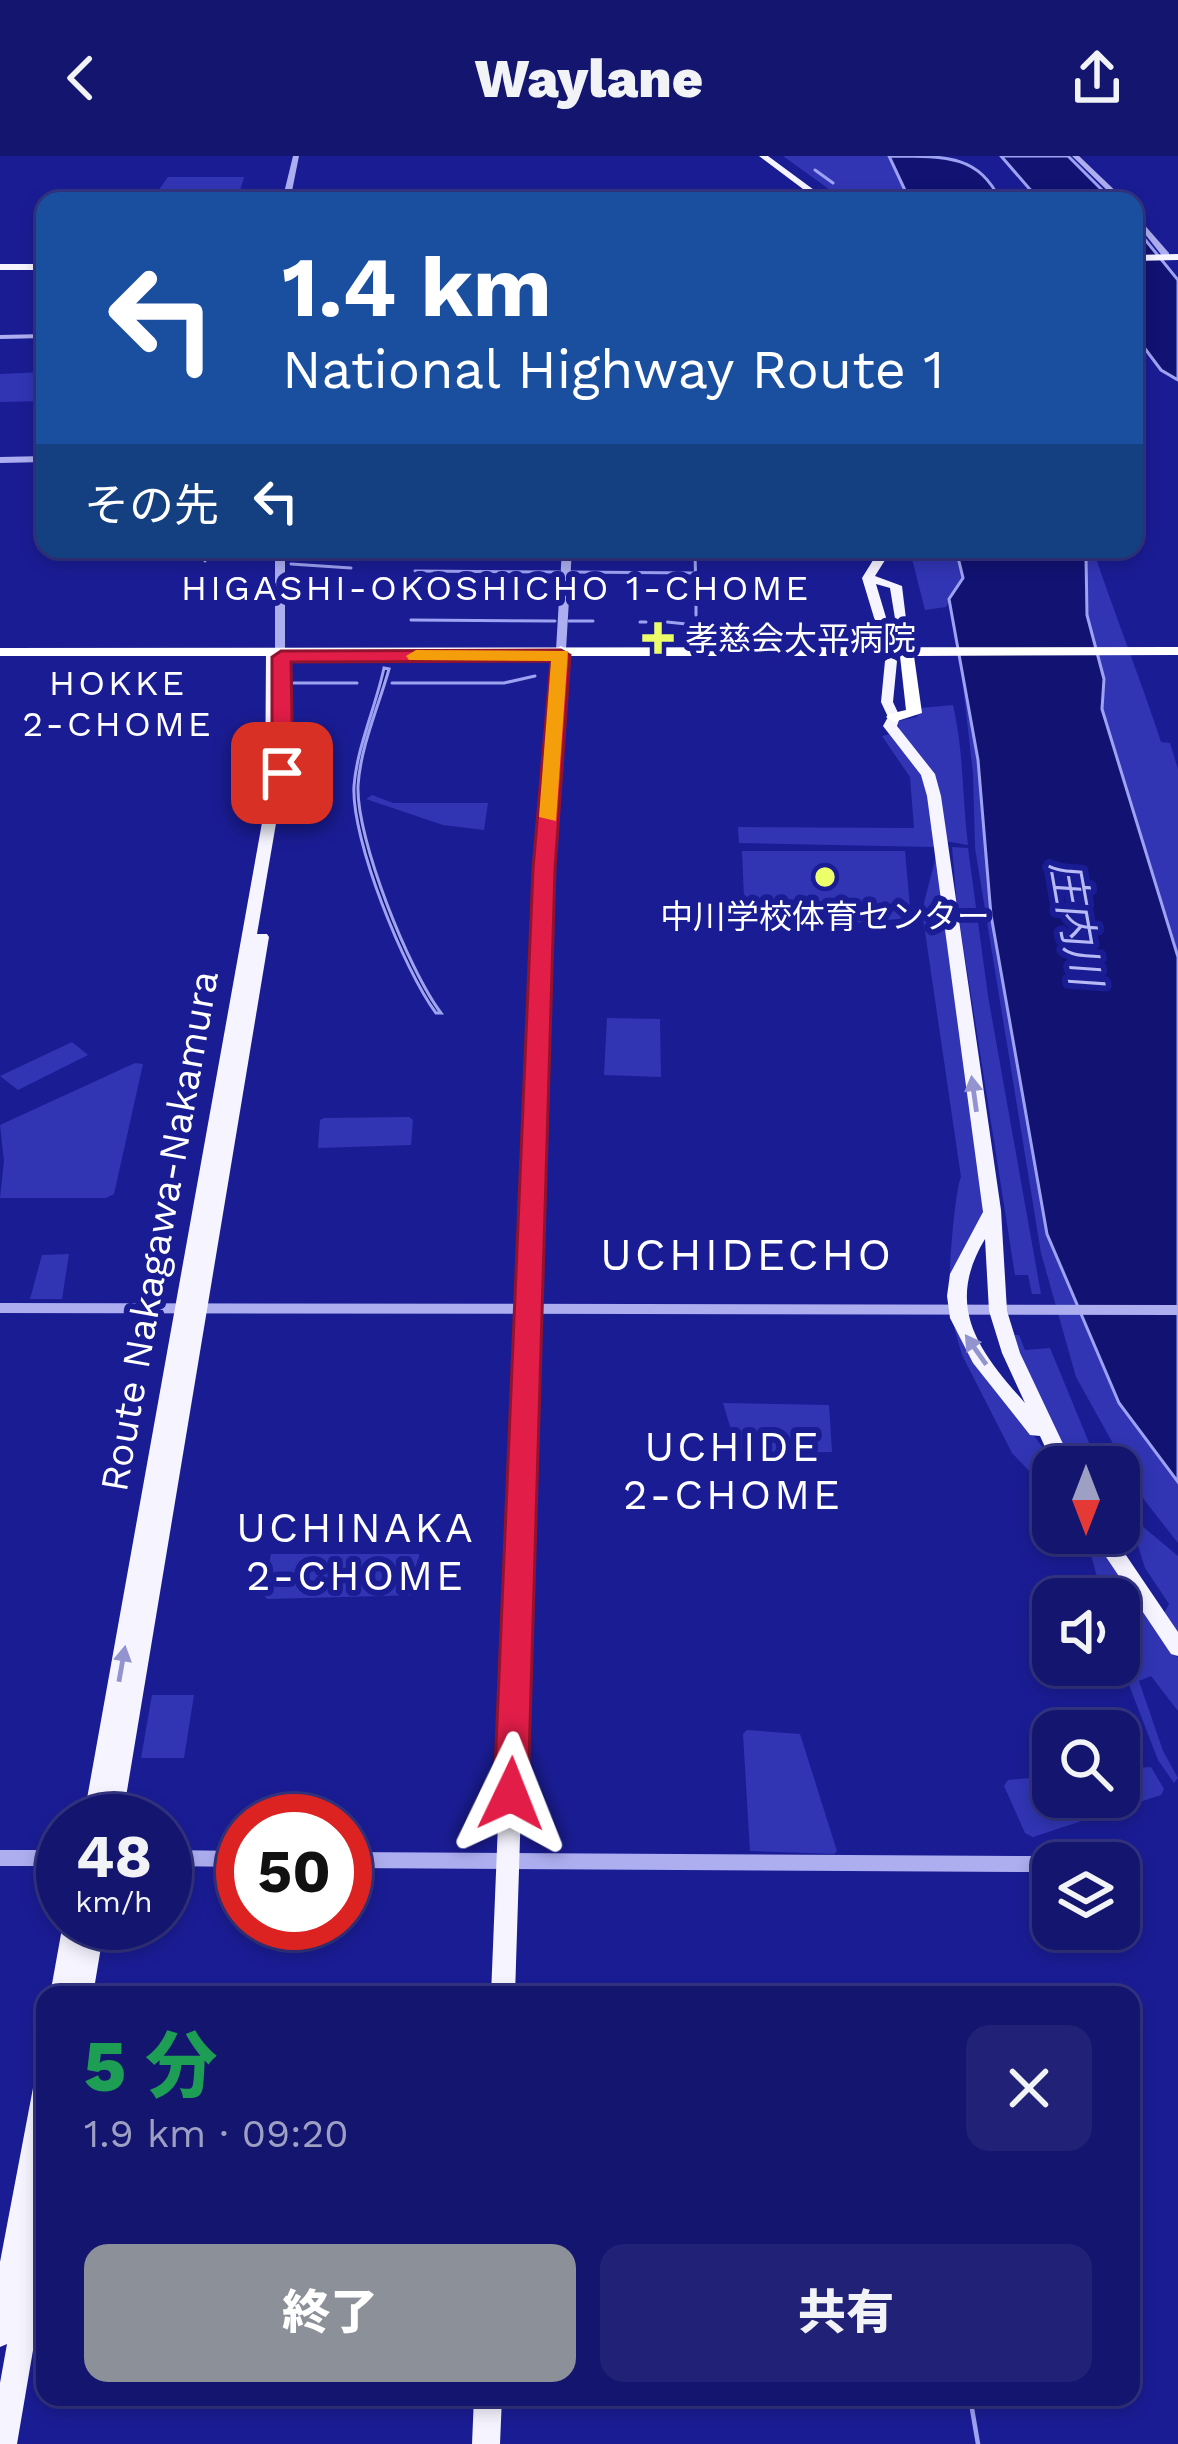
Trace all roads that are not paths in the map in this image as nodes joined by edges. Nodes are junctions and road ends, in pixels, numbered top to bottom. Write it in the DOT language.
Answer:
graph roads {
  1 [pos="300,156"];
  2 [pos="763,156"];
  3 [pos="1076,156"];
  4 [pos="291,192"];
  5 [pos="813,192"];
  6 [pos="1114,192"];
  7 [pos="1143,226"];
  8 [pos="1169,256"];
  9 [pos="0,266"];
  10 [pos="36,266"];
  11 [pos="1178,268"];
  12 [pos="36,336"];
  13 [pos="0,337"];
  14 [pos="36,459"];
  15 [pos="0,460"];
  16 [pos="271,558"];
  17 [pos="280,558"];
  18 [pos="566,558"];
  19 [pos="880,558"];
  20 [pos="868,578"];
  21 [pos="888,644"];
  22 [pos="561,653"];
  23 [pos="0,654"];
  24 [pos="276,654"];
  25 [pos="908,654"];
  26 [pos="1176,654"];
  27 [pos="894,716"];
  28 [pos="992,1210"];
  29 [pos="0,1308"];
  30 [pos="193,1309"];
  31 [pos="528,1309"];
  32 [pos="1178,1310"];
  33 [pos="1004,1311"];
  34 [pos="1049,1442"];
  35 [pos="1051,1446"];
  36 [pos="1114,1554"];
  37 [pos="1178,1648"];
  38 [pos="99,1794"];
  39 [pos="116,1794"];
  40 [pos="0,1858"];
  41 [pos="36,1858"];
  42 [pos="372,1860"];
  43 [pos="508,1861"];
  44 [pos="1031,1864"];
  45 [pos="71,1950"];
  46 [pos="88,1950"];
  47 [pos="64,1986"];
  48 [pos="82,1986"];
  49 [pos="503,1986"];
  50 [pos="36,2137"];
  51 [pos="36,2256"];
  52 [pos="0,2334"];
  53 [pos="488,2406"];
  54 [pos="3,2444"];
  55 [pos="486,2444"];
  1 -- 4 [label="street"];
  2 -- 5 [label="main road"];
  3 -- 6 [label="street"];
  7 -- 8 [label="street"];
  8 -- 11 [label="main road"];
  9 -- 10 [label="main road"];
  12 -- 13 [label="street"];
  14 -- 15 [label="street"];
  16 -- 24 [label="street"];
  17 -- 24 [label="street"];
  18 -- 22 [label="street"];
  19 -- 20 [label="main road"];
  20 -- 21 [label="main road"];
  20 -- 25 [label="main road"];
  22 -- 24 [label="highway"];
  22 -- 25 [label="highway"];
  22 -- 31 [label="main road"];
  23 -- 24 [label="highway"];
  24 -- 30 [label="main road, Route Nakagawa-Nakamura"];
  25 -- 26 [label="highway"];
  25 -- 27 [label="main road"];
  25 -- 27 [label="highway"];
  28 -- 27 [label="main road, one-way"];
  28 -- 33 [label="main road"];
  34 -- 28 [label="main road, one-way"];
  29 -- 30 [label="street"];
  30 -- 31 [label="street"];
  38 -- 30 [label="main road, Route Nakagawa-Nakamura, one-way"];
  30 -- 39 [label="main road, Route Nakagawa-Nakamura"];
  31 -- 33 [label="street"];
  31 -- 43 [label="main road"];
  32 -- 33 [label="street"];
  33 -- 34 [label="main road"];
  34 -- 35 [label="main road"];
  36 -- 37 [label="main road"];
  40 -- 41 [label="street"];
  42 -- 43 [label="street"];
  43 -- 44 [label="street"];
  43 -- 49 [label="main road"];
  45 -- 47 [label="main road"];
  46 -- 48 [label="main road"];
  50 -- 52 [label="main road"];
  51 -- 54 [label="main road"];
  53 -- 55 [label="main road"];
}
